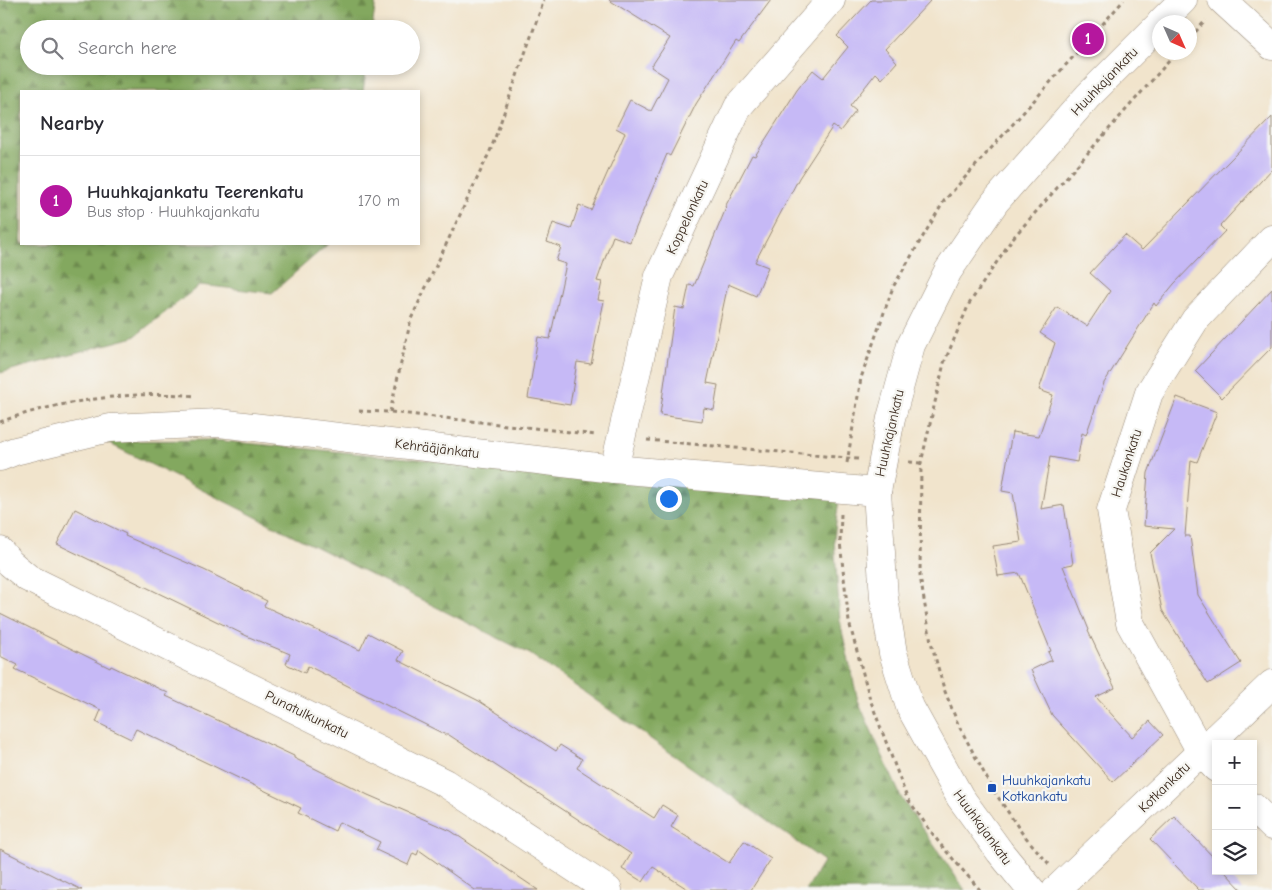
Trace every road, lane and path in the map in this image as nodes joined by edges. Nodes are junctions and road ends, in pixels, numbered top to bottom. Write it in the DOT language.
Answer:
graph roads {
  1 [pos="544,0"];
  2 [pos="831,0"];
  3 [pos="1124,0"];
  4 [pos="1184,0"];
  5 [pos="1222,0"];
  6 [pos="1168,15"];
  7 [pos="1152,31"];
  8 [pos="1272,46"];
  9 [pos="1169,60"];
  10 [pos="1272,239"];
  11 [pos="390,412"];
  12 [pos="0,457"];
  13 [pos="614,470"];
  14 [pos="842,488"];
  15 [pos="876,492"];
  16 [pos="0,551"];
  17 [pos="1272,684"];
  18 [pos="1208,760"];
  19 [pos="1257,811"];
  20 [pos="1272,826"];
  21 [pos="1060,886"];
  22 [pos="608,890"];
  23 [pos="980,890"];
  24 [pos="1031,890"];
  1 -- 11 [label="path"];
  2 -- 13 [label="street, Koppelonkatu"];
  3 -- 14 [label="path"];
  4 -- 6 [label="street, Huuhkajankatu"];
  5 -- 8 [label="street"];
  7 -- 15 [label="street, Huuhkajankatu"];
  9 -- 21 [label="path"];
  10 -- 18 [label="street, Haukankatu"];
  12 -- 13 [label="street, Kehrääjänkatu"];
  13 -- 14 [label="street, Kehrääjänkatu"];
  14 -- 15 [label="street, Kehrääjänkatu"];
  14 -- 23 [label="path"];
  15 -- 24 [label="street, Huuhkajankatu"];
  16 -- 22 [label="street, Punatulkunkatu"];
  17 -- 18 [label="street, Kotkankatu"];
  18 -- 21 [label="street, Kotkankatu"];
  19 -- 20 [label="street"];
}
